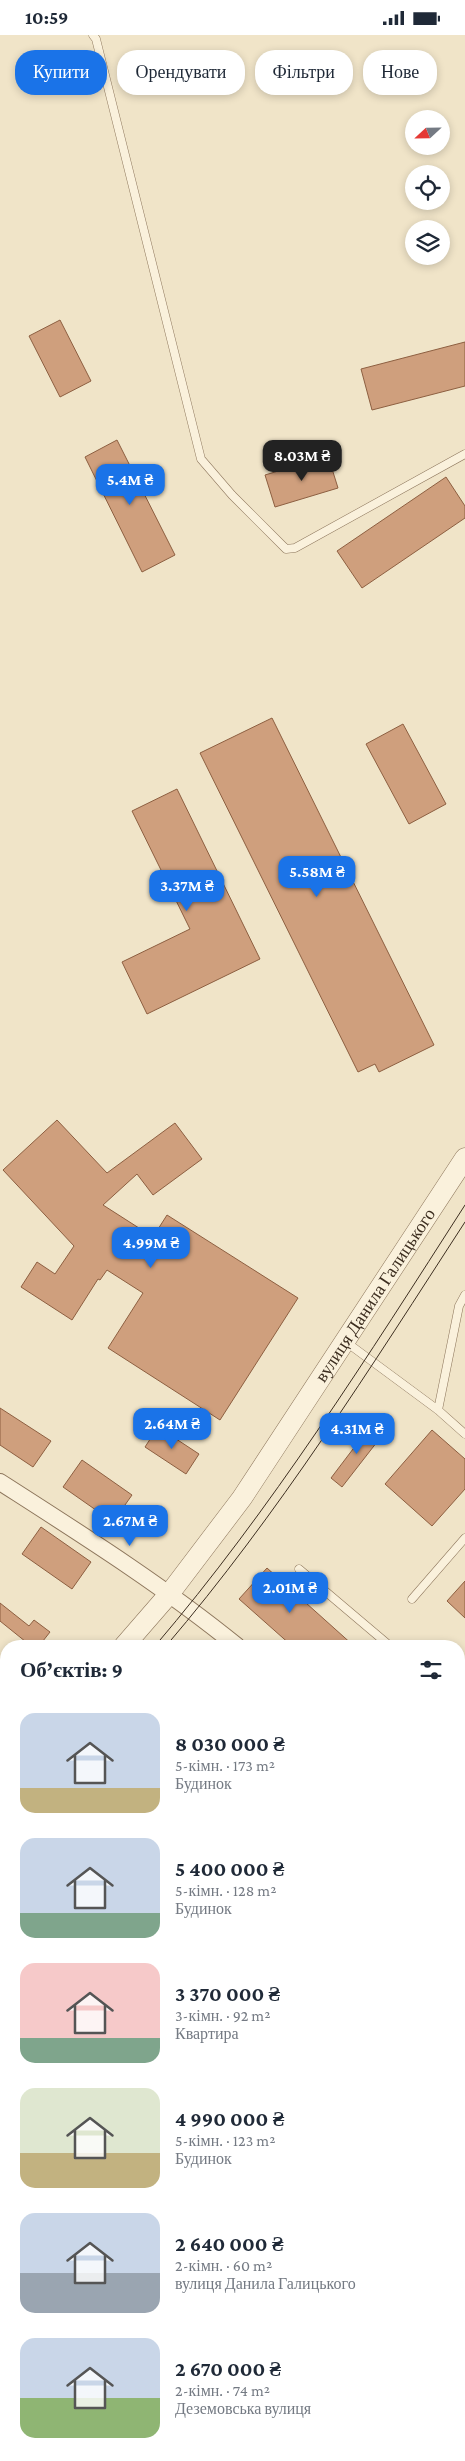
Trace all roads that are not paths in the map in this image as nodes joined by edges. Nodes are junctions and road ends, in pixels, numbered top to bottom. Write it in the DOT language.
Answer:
graph roads {
  1 [pos="93,35"];
  2 [pos="465,454"];
  3 [pos="465,1158"];
  4 [pos="465,1295"];
  5 [pos="345,1341"];
  6 [pos="438,1410"];
  7 [pos="465,1434"];
  8 [pos="0,1482"];
  9 [pos="465,1538"];
  10 [pos="299,1569"];
  11 [pos="170,1593"];
  12 [pos="412,1599"];
  13 [pos="129,1640"];
  14 [pos="229,1640"];
  15 [pos="383,1640"];
  16 [pos="0,2308"];
  17 [pos="0,2329"];
  1 -- 2 [label="lane"];
  3 -- 5 [label="street, вулиця Данила Галицького"];
  4 -- 6 [label="lane"];
  5 -- 6 [label="lane"];
  5 -- 11 [label="street, вулиця Данила Галицького"];
  6 -- 7 [label="lane"];
  8 -- 11 [label="street"];
  9 -- 12 [label="lane"];
  10 -- 15 [label="lane"];
  11 -- 13 [label="street, вулиця Данила Галицького"];
  11 -- 14 [label="street"];
  16 -- 17 [label="lane"];
}
